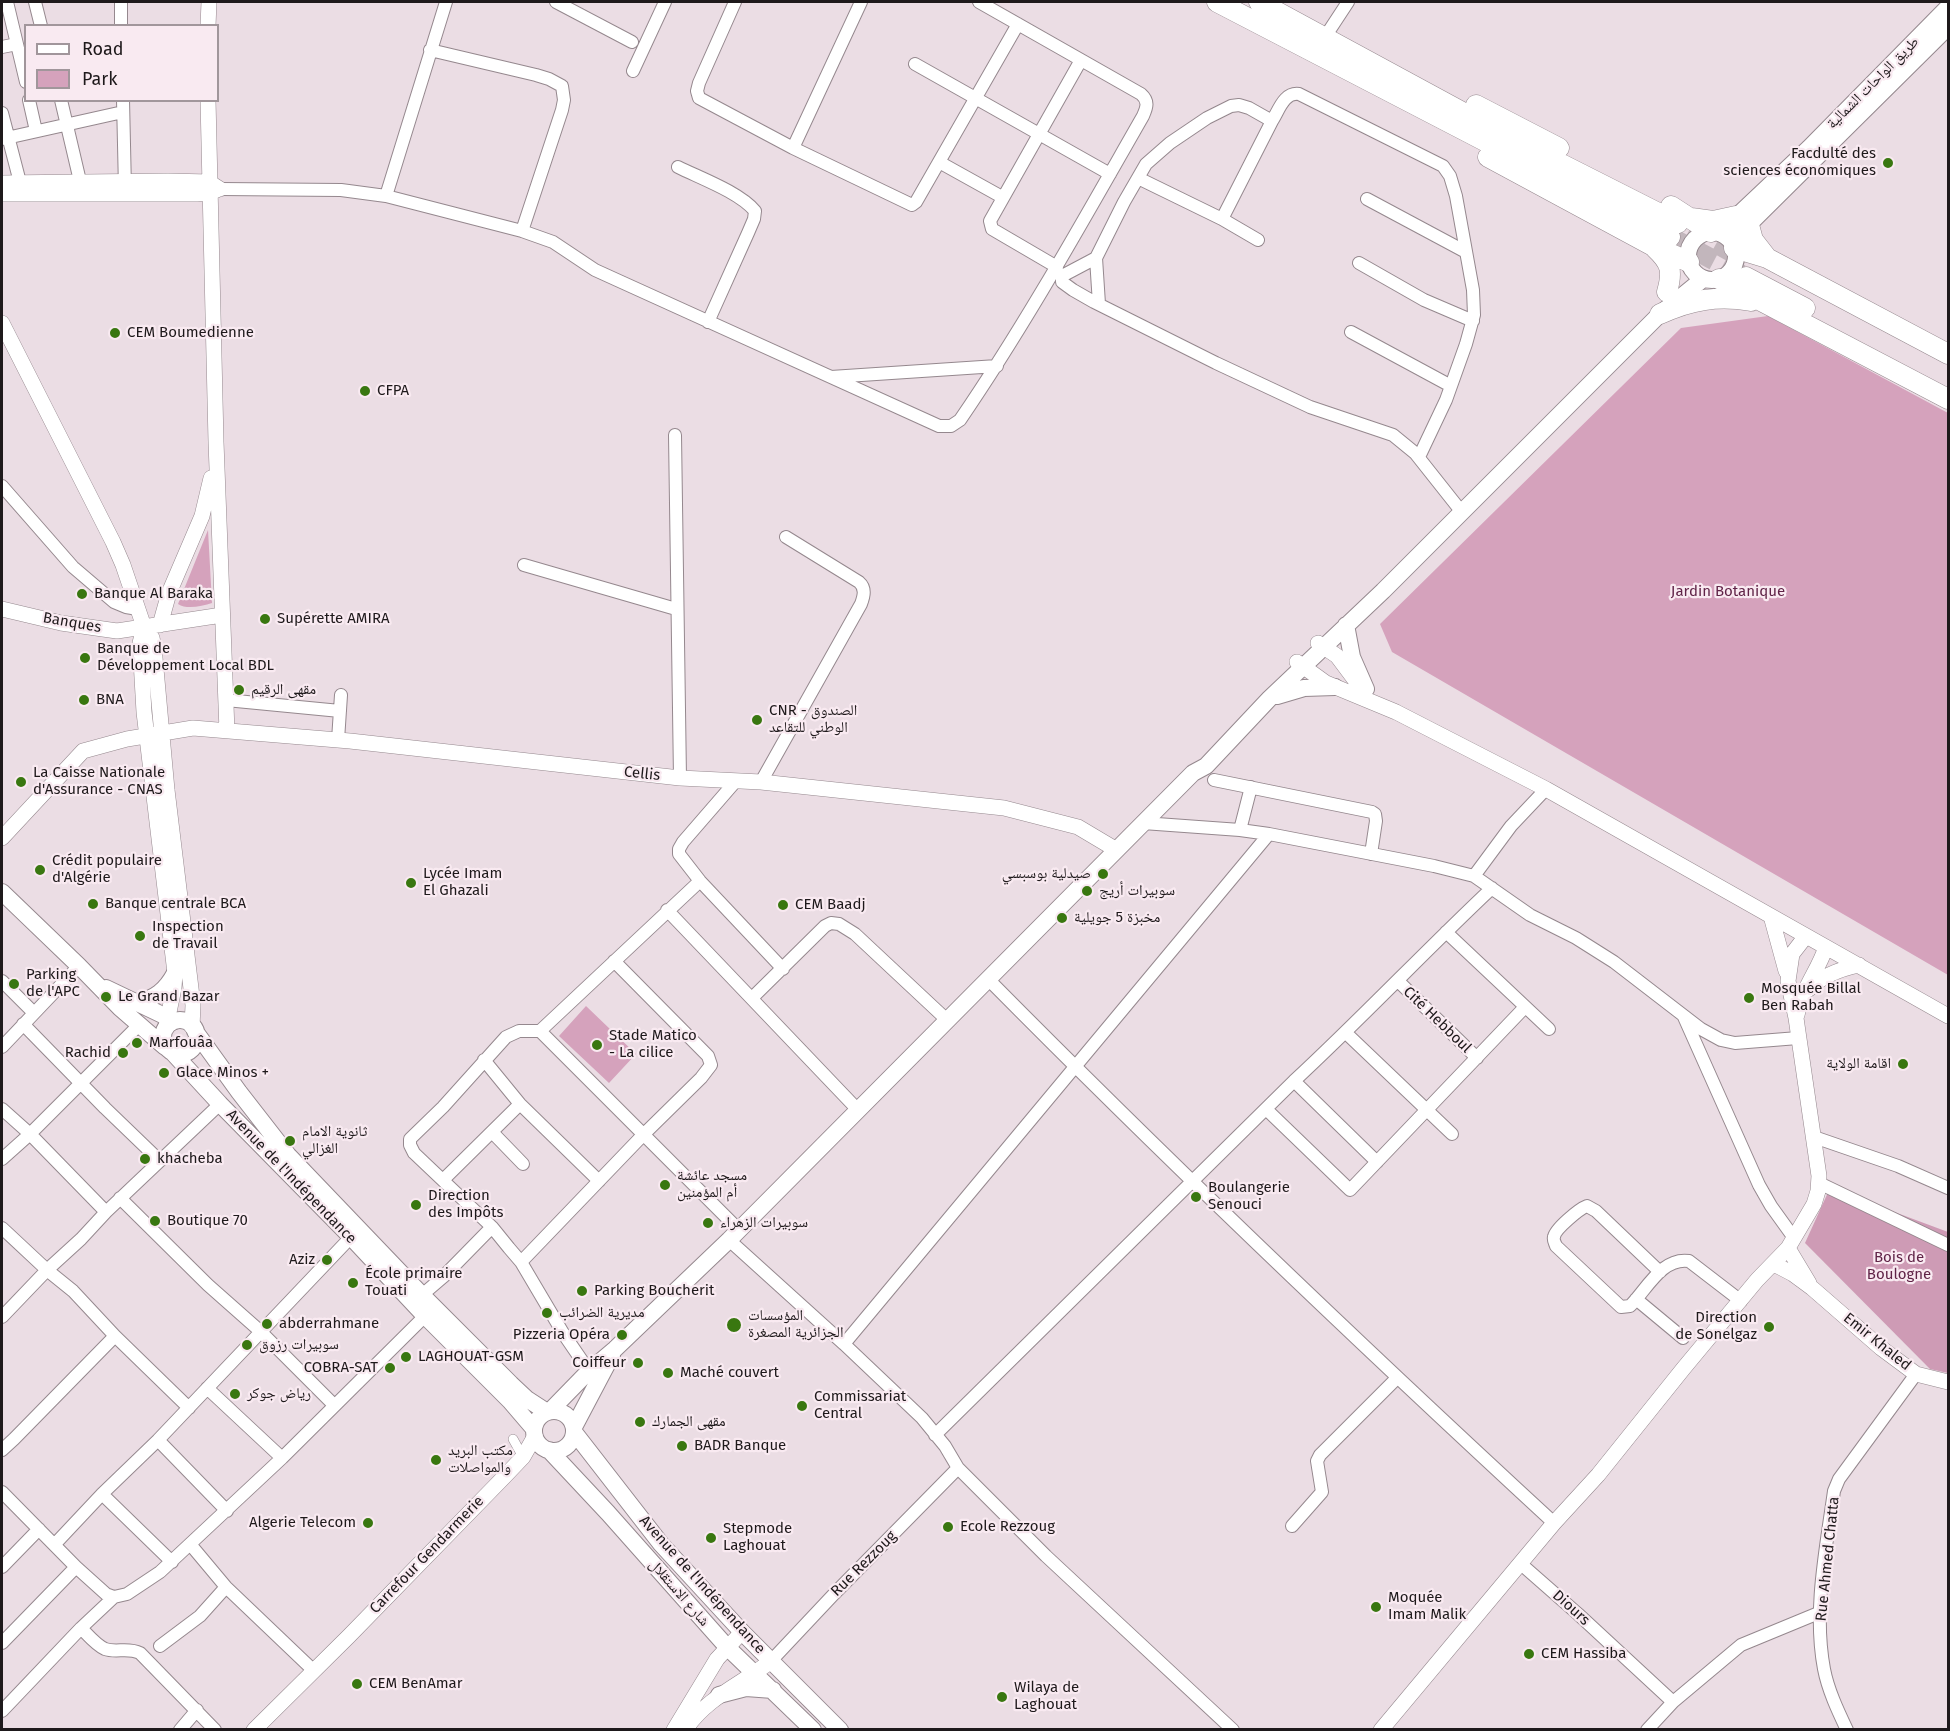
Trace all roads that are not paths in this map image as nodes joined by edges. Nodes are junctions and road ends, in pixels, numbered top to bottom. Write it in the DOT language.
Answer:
graph roads {
  1 [pos="7,2"];
  2 [pos="35,2"];
  3 [pos="116,2"];
  4 [pos="121,2"];
  5 [pos="209,2"];
  6 [pos="446,2"];
  7 [pos="556,2"];
  8 [pos="666,2"];
  9 [pos="735,2"];
  10 [pos="861,2"];
  11 [pos="980,2"];
  12 [pos="1217,2"];
  13 [pos="1259,2"];
  14 [pos="1348,2"];
  15 [pos="1948,7"];
  16 [pos="121,21"];
  17 [pos="40,24"];
  18 [pos="208,24"];
  19 [pos="1018,24"];
  20 [pos="1948,27"];
  21 [pos="1325,37"];
  22 [pos="632,42"];
  23 [pos="16,44"];
  24 [pos="2,47"];
  25 [pos="430,50"];
  26 [pos="1081,60"];
  27 [pos="915,64"];
  28 [pos="633,71"];
  29 [pos="24,74"];
  30 [pos="1373,83"];
  31 [pos="975,99"];
  32 [pos="30,102"];
  33 [pos="62,102"];
  34 [pos="208,102"];
  35 [pos="123,106"];
  36 [pos="2,113"];
  37 [pos="1272,121"];
  38 [pos="67,124"];
  39 [pos="36,131"];
  40 [pos="1038,134"];
  41 [pos="5,138"];
  42 [pos="793,148"];
  43 [pos="939,162"];
  44 [pos="678,167"];
  45 [pos="1110,174"];
  46 [pos="1138,178"];
  47 [pos="80,181"];
  48 [pos="2,183"];
  49 [pos="125,187"];
  50 [pos="21,188"];
  51 [pos="213,188"];
  52 [pos="2,194"];
  53 [pos="386,196"];
  54 [pos="1002,197"];
  55 [pos="1367,199"];
  56 [pos="1222,219"];
  57 [pos="1742,220"];
  58 [pos="1679,226"];
  59 [pos="522,231"];
  60 [pos="1724,239"];
  61 [pos="1258,240"];
  62 [pos="1653,246"];
  63 [pos="1466,252"];
  64 [pos="1096,258"];
  65 [pos="1359,263"];
  66 [pos="1689,264"];
  67 [pos="1756,266"];
  68 [pos="1057,267"];
  69 [pos="1711,279"];
  70 [pos="1667,292"];
  71 [pos="1100,304"];
  72 [pos="1772,306"];
  73 [pos="1660,314"];
  74 [pos="1473,321"];
  75 [pos="708,322"];
  76 [pos="2,323"];
  77 [pos="1351,332"];
  78 [pos="1948,354"];
  79 [pos="997,366"];
  80 [pos="1948,369"];
  81 [pos="829,377"];
  82 [pos="1451,386"];
  83 [pos="1948,386"];
  84 [pos="1948,399"];
  85 [pos="675,435"];
  86 [pos="216,442"];
  87 [pos="1419,457"];
  88 [pos="2,486"];
  89 [pos="1457,506"];
  90 [pos="786,537"];
  91 [pos="525,565"];
  92 [pos="2,609"];
  93 [pos="138,609"];
  94 [pos="676,609"];
  95 [pos="222,615"];
  96 [pos="160,625"];
  97 [pos="1346,626"];
  98 [pos="144,627"];
  99 [pos="1321,645"];
  100 [pos="1300,664"];
  101 [pos="1335,687"];
  102 [pos="1366,689"];
  103 [pos="341,695"];
  104 [pos="1270,698"];
  105 [pos="225,699"];
  106 [pos="340,711"];
  107 [pos="1396,712"];
  108 [pos="227,731"];
  109 [pos="154,734"];
  110 [pos="338,740"];
  111 [pos="1193,773"];
  112 [pos="680,778"];
  113 [pos="1214,780"];
  114 [pos="735,782"];
  115 [pos="761,782"];
  116 [pos="1251,787"];
  117 [pos="1546,789"];
  118 [pos="1143,822"];
  119 [pos="1240,830"];
  120 [pos="1269,834"];
  121 [pos="2,838"];
  122 [pos="1115,849"];
  123 [pos="1371,854"];
  124 [pos="1474,876"];
  125 [pos="700,881"];
  126 [pos="1492,888"];
  127 [pos="2,892"];
  128 [pos="667,910"];
  129 [pos="1771,916"];
  130 [pos="1446,932"];
  131 [pos="1806,936"];
  132 [pos="1826,947"];
  133 [pos="614,962"];
  134 [pos="1859,965"];
  135 [pos="79,966"];
  136 [pos="783,969"];
  137 [pos="175,973"];
  138 [pos="988,979"];
  139 [pos="2,981"];
  140 [pos="92,981"];
  141 [pos="1398,981"];
  142 [pos="1788,981"];
  143 [pos="752,998"];
  144 [pos="1801,998"];
  145 [pos="136,1003"];
  146 [pos="1526,1007"];
  147 [pos="34,1013"];
  148 [pos="1684,1016"];
  149 [pos="1948,1016"];
  150 [pos="1796,1018"];
  151 [pos="947,1020"];
  152 [pos="170,1022"];
  153 [pos="23,1024"];
  154 [pos="139,1025"];
  155 [pos="194,1029"];
  156 [pos="1549,1029"];
  157 [pos="540,1031"];
  158 [pos="1346,1033"];
  159 [pos="1798,1038"];
  160 [pos="2,1047"];
  161 [pos="169,1050"];
  162 [pos="1477,1058"];
  163 [pos="484,1060"];
  164 [pos="1076,1068"];
  165 [pos="1294,1081"];
  166 [pos="80,1083"];
  167 [pos="220,1104"];
  168 [pos="520,1104"];
  169 [pos="1266,1108"];
  170 [pos="2,1109"];
  171 [pos="857,1109"];
  172 [pos="1426,1111"];
  173 [pos="492,1132"];
  174 [pos="30,1134"];
  175 [pos="1452,1134"];
  176 [pos="643,1135"];
  177 [pos="1814,1137"];
  178 [pos="2,1159"];
  179 [pos="159,1160"];
  180 [pos="1377,1162"];
  181 [pos="523,1164"];
  182 [pos="443,1180"];
  183 [pos="599,1181"];
  184 [pos="1193,1183"];
  185 [pos="1819,1183"];
  186 [pos="1948,1188"];
  187 [pos="120,1198"];
  188 [pos="106,1212"];
  189 [pos="492,1227"];
  190 [pos="2,1228"];
  191 [pos="734,1235"];
  192 [pos="351,1237"];
  193 [pos="1791,1243"];
  194 [pos="1948,1245"];
  195 [pos="520,1262"];
  196 [pos="1774,1264"];
  197 [pos="47,1270"];
  198 [pos="1660,1272"];
  199 [pos="1812,1288"];
  200 [pos="422,1295"];
  201 [pos="1636,1299"];
  202 [pos="1741,1301"];
  203 [pos="425,1316"];
  204 [pos="2,1317"];
  205 [pos="260,1331"];
  206 [pos="115,1336"];
  207 [pos="1683,1338"];
  208 [pos="844,1344"];
  209 [pos="615,1349"];
  210 [pos="589,1371"];
  211 [pos="1916,1374"];
  212 [pos="1397,1378"];
  213 [pos="1948,1382"];
  214 [pos="207,1388"];
  215 [pos="334,1405"];
  216 [pos="189,1408"];
  217 [pos="548,1412"];
  218 [pos="574,1429"];
  219 [pos="935,1435"];
  220 [pos="513,1439"];
  221 [pos="158,1440"];
  222 [pos="541,1441"];
  223 [pos="2,1450"];
  224 [pos="523,1457"];
  225 [pos="282,1458"];
  226 [pos="958,1468"];
  227 [pos="2,1492"];
  228 [pos="102,1494"];
  229 [pos="227,1510"];
  230 [pos="1554,1523"];
  231 [pos="1292,1526"];
  232 [pos="39,1529"];
  233 [pos="55,1544"];
  234 [pos="190,1544"];
  235 [pos="172,1562"];
  236 [pos="1521,1564"];
  237 [pos="2,1567"];
  238 [pos="76,1567"];
  239 [pos="226,1587"];
  240 [pos="114,1597"];
  241 [pos="1821,1612"];
  242 [pos="81,1628"];
  243 [pos="742,1632"];
  244 [pos="2,1643"];
  245 [pos="160,1646"];
  246 [pos="727,1647"];
  247 [pos="771,1661"];
  248 [pos="313,1670"];
  249 [pos="755,1674"];
  250 [pos="773,1690"];
  251 [pos="719,1695"];
  252 [pos="1673,1702"];
  253 [pos="2,1710"];
  254 [pos="197,1710"];
  255 [pos="1387,1727"];
  256 [pos="838,1729"];
  257 [pos="180,1730"];
  258 [pos="215,1730"];
  259 [pos="254,1730"];
  260 [pos="675,1730"];
  261 [pos="685,1730"];
  262 [pos="813,1730"];
  263 [pos="1233,1730"];
  264 [pos="1647,1730"];
  265 [pos="1846,1730"];
  1 -- 23 [label="street"];
  2 -- 17 [label="street"];
  3 -- 16 [label="street"];
  4 -- 16 [label="street"];
  5 -- 18 [label="street"];
  6 -- 25 [label="street"];
  7 -- 22 [label="street"];
  8 -- 28 [label="street"];
  9 -- 42 [label="street"];
  10 -- 42 [label="street"];
  11 -- 19 [label="street"];
  12 -- 30 [label="highway"];
  13 -- 21 [label="highway"];
  14 -- 21 [label="street"];
  15 -- 57 [label="main road, طريق الواحات الشمالية"];
  19 -- 26 [label="street"];
  19 -- 31 [label="street"];
  20 -- 57 [label="main road, طريق الواحات الشمالية"];
  21 -- 58 [label="highway"];
  23 -- 24 [label="street"];
  23 -- 29 [label="street"];
  25 -- 53 [label="street"];
  25 -- 59 [label="street"];
  26 -- 40 [label="street"];
  26 -- 45 [label="street"];
  27 -- 31 [label="street"];
  30 -- 58 [label="highway"];
  30 -- 62 [label="highway"];
  31 -- 40 [label="street"];
  31 -- 43 [label="street"];
  32 -- 39 [label="street"];
  33 -- 38 [label="street"];
  34 -- 51 [label="street"];
  35 -- 38 [label="street"];
  35 -- 49 [label="street"];
  36 -- 41 [label="street"];
  37 -- 46 [label="street"];
  37 -- 56 [label="street"];
  37 -- 63 [label="street"];
  38 -- 39 [label="street"];
  38 -- 47 [label="street"];
  39 -- 41 [label="street"];
  40 -- 45 [label="street"];
  40 -- 54 [label="street"];
  41 -- 50 [label="street"];
  42 -- 43 [label="street"];
  43 -- 54 [label="street"];
  44 -- 75 [label="street"];
  45 -- 68 [label="street"];
  46 -- 56 [label="street"];
  46 -- 64 [label="street"];
  47 -- 49 [label="street"];
  47 -- 50 [label="street"];
  48 -- 50 [label="street"];
  49 -- 50 [label="street"];
  49 -- 51 [label="street"];
  50 -- 52 [label="street"];
  51 -- 53 [label="street"];
  51 -- 86 [label="street"];
  53 -- 59 [label="street"];
  54 -- 68 [label="street"];
  55 -- 63 [label="street"];
  56 -- 61 [label="street"];
  57 -- 58 [label="highway"];
  57 -- 60 [label="main road, طريق الواحات الشمالية"];
  57 -- 67 [label="highway"];
  58 -- 60 [label="highway"];
  59 -- 75 [label="street"];
  60 -- 66 [label="main road, طريق الواحات الشمالية"];
  60 -- 67 [label="highway"];
  60 -- 69 [label="main road"];
  62 -- 66 [label="highway"];
  62 -- 70 [label="highway"];
  63 -- 74 [label="street"];
  64 -- 71 [label="street"];
  64 -- 71 [label="street"];
  65 -- 74 [label="street"];
  66 -- 69 [label="main road"];
  66 -- 70 [label="main road, طريق الواحات الشمالية"];
  67 -- 78 [label="highway"];
  67 -- 80 [label="highway"];
  67 -- 83 [label="highway"];
  68 -- 79 [label="street"];
  69 -- 72 [label="highway"];
  69 -- 73 [label="main road"];
  70 -- 89 [label="main road, طريق الواحات الشمالية"];
  71 -- 87 [label="street"];
  72 -- 73 [label="highway"];
  72 -- 84 [label="highway"];
  73 -- 97 [label="main road"];
  74 -- 82 [label="street"];
  75 -- 81 [label="street"];
  76 -- 93 [label="street"];
  77 -- 82 [label="street"];
  79 -- 81 [label="street"];
  79 -- 81 [label="street"];
  82 -- 87 [label="street"];
  85 -- 94 [label="street"];
  86 -- 95 [label="street"];
  86 -- 96 [label="street"];
  87 -- 89 [label="street"];
  88 -- 93 [label="street"];
  89 -- 99 [label="main road, طريق الواحات الشمالية"];
  90 -- 115 [label="street"];
  91 -- 94 [label="street"];
  92 -- 98 [label="street, Banques"];
  93 -- 98 [label="street"];
  94 -- 112 [label="street"];
  95 -- 96 [label="street, Banques"];
  95 -- 105 [label="street"];
  96 -- 98 [label="street, Banques"];
  97 -- 99 [label="main road"];
  97 -- 102 [label="main road"];
  98 -- 109 [label="street"];
  99 -- 100 [label="main road"];
  99 -- 102 [label="street"];
  100 -- 101 [label="street"];
  100 -- 104 [label="main road"];
  100 -- 111 [label="main road"];
  101 -- 104 [label="main road"];
  101 -- 107 [label="street"];
  102 -- 107 [label="street"];
  103 -- 106 [label="street"];
  104 -- 111 [label="main road"];
  105 -- 106 [label="street"];
  105 -- 108 [label="street"];
  106 -- 110 [label="street"];
  107 -- 117 [label="street"];
  108 -- 109 [label="street, Cellis"];
  108 -- 110 [label="street, Cellis"];
  109 -- 121 [label="street, Cellis"];
  109 -- 137 [label="street"];
  109 -- 155 [label="street"];
  110 -- 112 [label="street, Cellis"];
  111 -- 118 [label="main road"];
  112 -- 114 [label="street, Cellis"];
  113 -- 116 [label="street"];
  114 -- 115 [label="street, Cellis"];
  114 -- 125 [label="street"];
  115 -- 122 [label="street, Cellis"];
  116 -- 119 [label="street"];
  116 -- 123 [label="street"];
  117 -- 124 [label="street"];
  117 -- 129 [label="street"];
  118 -- 119 [label="street"];
  118 -- 122 [label="main road"];
  119 -- 120 [label="street"];
  120 -- 123 [label="street"];
  120 -- 164 [label="street"];
  122 -- 138 [label="main road"];
  123 -- 124 [label="street"];
  124 -- 126 [label="street"];
  125 -- 128 [label="street"];
  125 -- 136 [label="street"];
  126 -- 130 [label="street"];
  126 -- 148 [label="street"];
  127 -- 135 [label="main road, Avenue de l'Indépendance"];
  128 -- 133 [label="street"];
  128 -- 143 [label="street"];
  129 -- 131 [label="street"];
  129 -- 142 [label="street"];
  130 -- 141 [label="street"];
  130 -- 146 [label="street"];
  131 -- 132 [label="street"];
  131 -- 142 [label="street"];
  132 -- 134 [label="street"];
  132 -- 144 [label="street"];
  133 -- 157 [label="street"];
  133 -- 176 [label="street"];
  134 -- 144 [label="street"];
  134 -- 149 [label="street"];
  135 -- 140 [label="main road, Avenue de l'Indépendance"];
  135 -- 147 [label="street"];
  136 -- 143 [label="street"];
  136 -- 151 [label="street"];
  137 -- 145 [label="main road"];
  137 -- 152 [label="street"];
  138 -- 151 [label="main road"];
  138 -- 164 [label="street"];
  139 -- 147 [label="street"];
  140 -- 145 [label="main road, Avenue de l'Indépendance"];
  140 -- 154 [label="main road, Avenue de l'Indépendance"];
  141 -- 158 [label="street"];
  141 -- 162 [label="street, Cité Hebboul"];
  142 -- 150 [label="street"];
  143 -- 171 [label="street"];
  144 -- 150 [label="street"];
  145 -- 152 [label="main road, Avenue de l'Indépendance"];
  146 -- 156 [label="street"];
  146 -- 162 [label="street"];
  147 -- 153 [label="street"];
  148 -- 159 [label="street"];
  148 -- 193 [label="street"];
  150 -- 159 [label="street"];
  151 -- 171 [label="main road"];
  152 -- 155 [label="main road"];
  152 -- 161 [label="main road"];
  153 -- 160 [label="street"];
  153 -- 166 [label="street"];
  154 -- 161 [label="main road, Avenue de l'Indépendance"];
  154 -- 166 [label="street"];
  155 -- 161 [label="main road"];
  155 -- 200 [label="main road, Avenue de l'Indépendance"];
  157 -- 163 [label="street"];
  157 -- 176 [label="street"];
  158 -- 165 [label="street"];
  158 -- 172 [label="street"];
  159 -- 177 [label="street"];
  161 -- 167 [label="main road, Avenue de l'Indépendance"];
  162 -- 172 [label="street"];
  163 -- 168 [label="street"];
  163 -- 182 [label="street"];
  164 -- 184 [label="street"];
  164 -- 208 [label="street"];
  165 -- 169 [label="street"];
  165 -- 180 [label="street"];
  166 -- 174 [label="street"];
  166 -- 179 [label="street"];
  167 -- 179 [label="street"];
  167 -- 192 [label="main road, Avenue de l'Indépendance"];
  168 -- 173 [label="street"];
  168 -- 183 [label="street"];
  169 -- 180 [label="street"];
  169 -- 184 [label="street"];
  170 -- 174 [label="street"];
  171 -- 191 [label="main road"];
  172 -- 175 [label="street"];
  172 -- 180 [label="street"];
  173 -- 181 [label="street"];
  173 -- 182 [label="street"];
  174 -- 178 [label="street"];
  174 -- 188 [label="street"];
  176 -- 183 [label="street"];
  176 -- 191 [label="street"];
  177 -- 185 [label="street"];
  177 -- 186 [label="street"];
  179 -- 187 [label="street"];
  182 -- 189 [label="street"];
  183 -- 195 [label="street"];
  184 -- 212 [label="street"];
  184 -- 219 [label="street"];
  185 -- 193 [label="street"];
  185 -- 194 [label="street"];
  187 -- 188 [label="street"];
  187 -- 205 [label="street"];
  188 -- 197 [label="street"];
  189 -- 195 [label="street"];
  189 -- 200 [label="street"];
  190 -- 197 [label="street"];
  191 -- 208 [label="street"];
  191 -- 209 [label="main road"];
  192 -- 203 [label="main road, Avenue de l'Indépendance"];
  192 -- 205 [label="street"];
  193 -- 196 [label="street"];
  193 -- 199 [label="street"];
  195 -- 210 [label="street"];
  196 -- 199 [label="street"];
  196 -- 202 [label="street"];
  197 -- 204 [label="street"];
  197 -- 206 [label="street"];
  198 -- 201 [label="street"];
  198 -- 201 [label="street"];
  198 -- 202 [label="street"];
  199 -- 211 [label="street, Emir Khaled"];
  200 -- 217 [label="main road, Avenue de l'Indépendance"];
  201 -- 207 [label="street"];
  202 -- 230 [label="street"];
  203 -- 215 [label="street"];
  203 -- 222 [label="main road, Avenue de l'Indépendance"];
  205 -- 214 [label="street"];
  205 -- 215 [label="street"];
  206 -- 216 [label="street"];
  206 -- 223 [label="street"];
  208 -- 219 [label="street"];
  209 -- 210 [label="main road"];
  209 -- 218 [label="main road"];
  210 -- 217 [label="main road"];
  211 -- 213 [label="street, Emir Khaled"];
  211 -- 241 [label="street, Rue Ahmed Chatta"];
  212 -- 230 [label="street"];
  212 -- 231 [label="street"];
  214 -- 216 [label="street"];
  214 -- 225 [label="street"];
  215 -- 225 [label="street"];
  216 -- 221 [label="street"];
  217 -- 218 [label="main road"];
  217 -- 222 [label="main road"];
  218 -- 222 [label="main road"];
  218 -- 243 [label="main road, Avenue de l'Indépendance"];
  219 -- 226 [label="street"];
  220 -- 224 [label="street"];
  221 -- 228 [label="street"];
  221 -- 229 [label="street"];
  222 -- 224 [label="street"];
  222 -- 246 [label="main road, شارع الاستقلال"];
  224 -- 248 [label="street, Carrefour Gendarmerie"];
  225 -- 229 [label="street"];
  226 -- 247 [label="street, Rue Rezzoug"];
  226 -- 263 [label="street"];
  227 -- 232 [label="street"];
  228 -- 233 [label="street"];
  228 -- 235 [label="street"];
  229 -- 234 [label="street"];
  230 -- 236 [label="street"];
  232 -- 233 [label="street"];
  232 -- 237 [label="street"];
  233 -- 238 [label="street"];
  234 -- 235 [label="street"];
  234 -- 239 [label="street"];
  235 -- 240 [label="street"];
  236 -- 252 [label="street, Diours"];
  236 -- 255 [label="street"];
  238 -- 240 [label="street"];
  238 -- 244 [label="street"];
  239 -- 245 [label="street"];
  239 -- 248 [label="street"];
  240 -- 242 [label="street"];
  241 -- 252 [label="street"];
  241 -- 265 [label="street, Rue Ahmed Chatta"];
  242 -- 253 [label="street"];
  242 -- 254 [label="street"];
  243 -- 246 [label="street"];
  243 -- 247 [label="main road, Avenue de l'Indépendance"];
  246 -- 249 [label="main road, شارع الاستقلال"];
  246 -- 260 [label="street"];
  247 -- 249 [label="street"];
  247 -- 256 [label="main road, Avenue de l'Indépendance"];
  248 -- 259 [label="street, Carrefour Gendarmerie"];
  249 -- 250 [label="main road, شارع الاستقلال"];
  249 -- 251 [label="street"];
  250 -- 251 [label="main road"];
  250 -- 262 [label="main road, شارع الاستقلال"];
  251 -- 261 [label="street"];
  252 -- 264 [label="street"];
  254 -- 257 [label="street"];
  254 -- 258 [label="street"];
}
